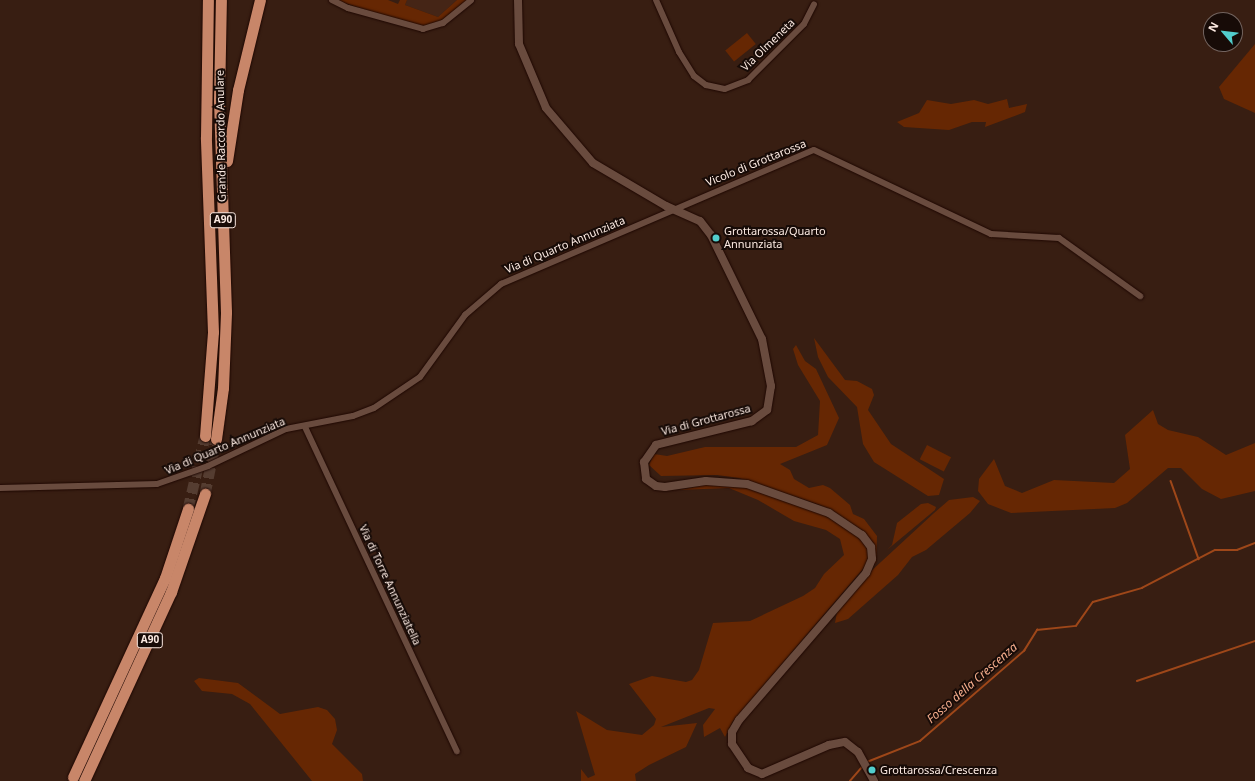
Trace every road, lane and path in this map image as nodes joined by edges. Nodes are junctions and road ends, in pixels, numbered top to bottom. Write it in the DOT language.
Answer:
graph roads {
  1 [pos="200,0"];
  2 [pos="208,0"];
  3 [pos="221,0"];
  4 [pos="260,0"];
  5 [pos="332,0"];
  6 [pos="471,0"];
  7 [pos="518,0"];
  8 [pos="656,0"];
  9 [pos="814,4"];
  10 [pos="206,137"];
  11 [pos="223,208"];
  12 [pos="675,210"];
  13 [pos="1140,296"];
  14 [pos="305,427"];
  15 [pos="205,436"];
  16 [pos="216,439"];
  17 [pos="0,488"];
  18 [pos="205,494"];
  19 [pos="188,509"];
  20 [pos="457,751"];
  21 [pos="73,777"];
  22 [pos="84,781"];
  23 [pos="874,781"];
  1 -- 10 [label="highway"];
  2 -- 10 [label="highway, Grande Raccordo Anulare / A90"];
  3 -- 11 [label="highway, Grande Raccordo Anulare / A90"];
  4 -- 11 [label="highway"];
  5 -- 6 [label="street"];
  7 -- 12 [label="street, Via di Grottarossa"];
  8 -- 9 [label="street, Via Olmeneta"];
  10 -- 15 [label="highway, Grande Raccordo Anulare / A90"];
  11 -- 16 [label="highway, Grande Raccordo Anulare / A90"];
  12 -- 13 [label="street, Vicolo di Grottarossa"];
  12 -- 14 [label="street, Via di Quarto Annunziata"];
  12 -- 23 [label="street, Via di Grottarossa"];
  14 -- 17 [label="street, Via di Quarto Annunziata"];
  14 -- 20 [label="street, Via di Torre Annunziatella"];
  18 -- 22 [label="highway, A90"];
  19 -- 21 [label="highway, A90"];
}
